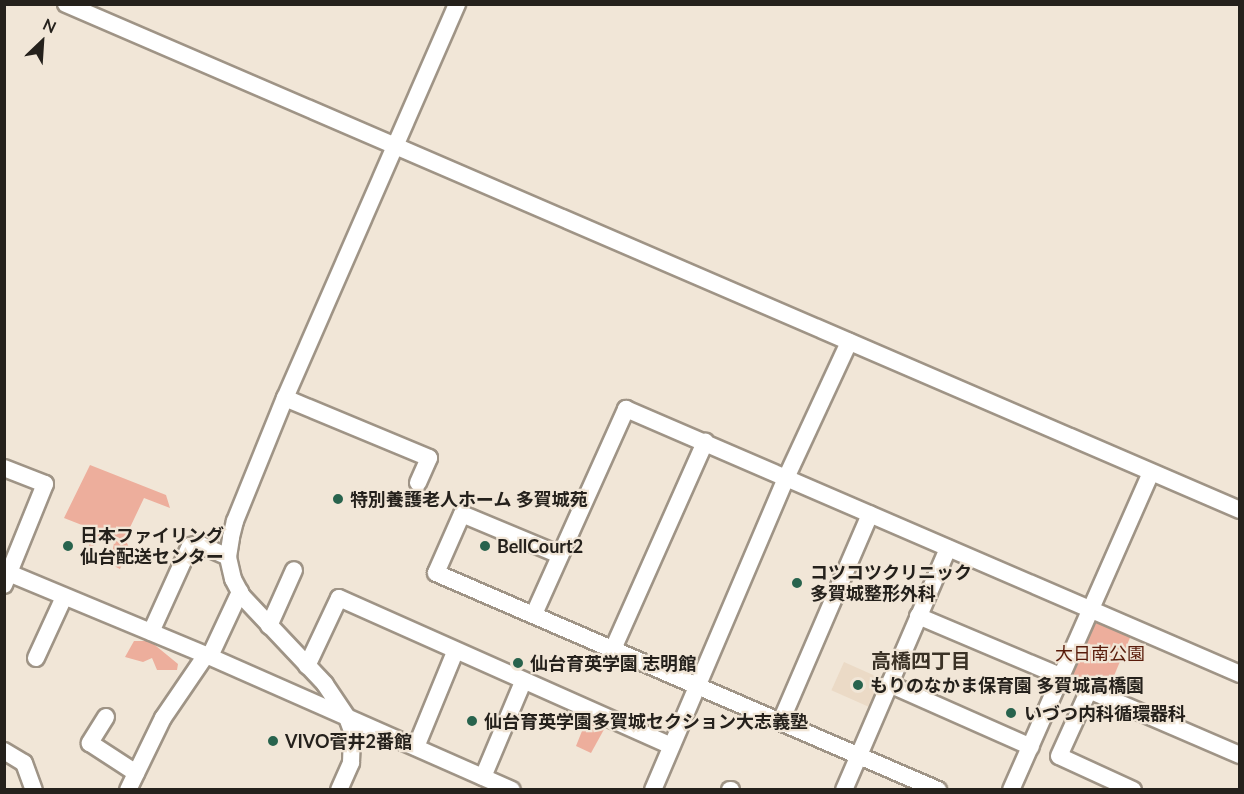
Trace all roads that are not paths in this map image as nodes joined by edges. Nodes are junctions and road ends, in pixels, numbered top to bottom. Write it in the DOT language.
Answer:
graph roads {
  1 [pos="66,4"];
  2 [pos="457,4"];
  3 [pos="395,146"];
  4 [pos="849,342"];
  5 [pos="285,398"];
  6 [pos="705,442"];
  7 [pos="4,468"];
  8 [pos="1151,472"];
  9 [pos="786,478"];
  10 [pos="418,483"];
  11 [pos="1239,510"];
  12 [pos="870,514"];
  13 [pos="948,548"];
  14 [pos="560,555"];
  15 [pos="228,557"];
  16 [pos="294,570"];
  17 [pos="6,577"];
  18 [pos="240,592"];
  19 [pos="64,597"];
  20 [pos="1090,609"];
  21 [pos="534,614"];
  22 [pos="918,616"];
  23 [pos="269,626"];
  24 [pos="151,632"];
  25 [pos="613,649"];
  26 [pos="455,652"];
  27 [pos="208,656"];
  28 [pos="36,658"];
  29 [pos="310,669"];
  30 [pos="1239,674"];
  31 [pos="1060,675"];
  32 [pos="523,682"];
  33 [pos="889,684"];
  34 [pos="698,686"];
  35 [pos="296,694"];
  36 [pos="106,717"];
  37 [pos="347,717"];
  38 [pos="781,721"];
  39 [pos="671,746"];
  40 [pos="416,747"];
  41 [pos="1031,747"];
  42 [pos="4,751"];
  43 [pos="1239,755"];
  44 [pos="859,756"];
  45 [pos="136,773"];
  46 [pos="483,777"];
  47 [pos="34,789"];
  48 [pos="128,789"];
  49 [pos="339,789"];
  50 [pos="512,789"];
  51 [pos="653,789"];
  52 [pos="844,789"];
  53 [pos="938,789"];
  54 [pos="1011,789"];
  55 [pos="1133,789"];
  1 -- 3 [label="street"];
  2 -- 3 [label="street"];
  3 -- 4 [label="street"];
  3 -- 5 [label="street"];
  4 -- 8 [label="street"];
  4 -- 9 [label="street"];
  5 -- 10 [label="street"];
  5 -- 15 [label="street"];
  6 -- 9 [label="street"];
  6 -- 14 [label="street"];
  6 -- 25 [label="street"];
  7 -- 17 [label="street"];
  8 -- 11 [label="street"];
  8 -- 20 [label="street"];
  9 -- 12 [label="street"];
  9 -- 34 [label="street"];
  12 -- 13 [label="street"];
  12 -- 38 [label="street"];
  13 -- 20 [label="street"];
  13 -- 22 [label="street"];
  14 -- 21 [label="street"];
  14 -- 21 [label="street"];
  15 -- 18 [label="street"];
  15 -- 24 [label="street"];
  16 -- 23 [label="street"];
  17 -- 19 [label="street"];
  18 -- 23 [label="street"];
  18 -- 27 [label="street"];
  19 -- 24 [label="street"];
  19 -- 28 [label="street"];
  20 -- 30 [label="street"];
  20 -- 31 [label="street"];
  21 -- 25 [label="street"];
  22 -- 31 [label="street"];
  22 -- 33 [label="street"];
  23 -- 29 [label="street"];
  24 -- 27 [label="street"];
  25 -- 34 [label="street"];
  26 -- 29 [label="street"];
  26 -- 32 [label="street"];
  26 -- 40 [label="street"];
  27 -- 35 [label="street"];
  27 -- 45 [label="street"];
  29 -- 35 [label="street"];
  29 -- 37 [label="street"];
  31 -- 41 [label="street"];
  32 -- 39 [label="street"];
  32 -- 46 [label="street"];
  33 -- 41 [label="street"];
  33 -- 44 [label="street"];
  34 -- 38 [label="street"];
  34 -- 39 [label="street"];
  35 -- 37 [label="street"];
  36 -- 45 [label="street"];
  37 -- 40 [label="street"];
  37 -- 49 [label="street"];
  38 -- 44 [label="street"];
  39 -- 51 [label="street"];
  40 -- 46 [label="street"];
  41 -- 54 [label="street"];
  42 -- 47 [label="street"];
  43 -- 55 [label="street"];
  44 -- 52 [label="street"];
  44 -- 53 [label="street"];
  45 -- 48 [label="street"];
  46 -- 50 [label="street"];
}
